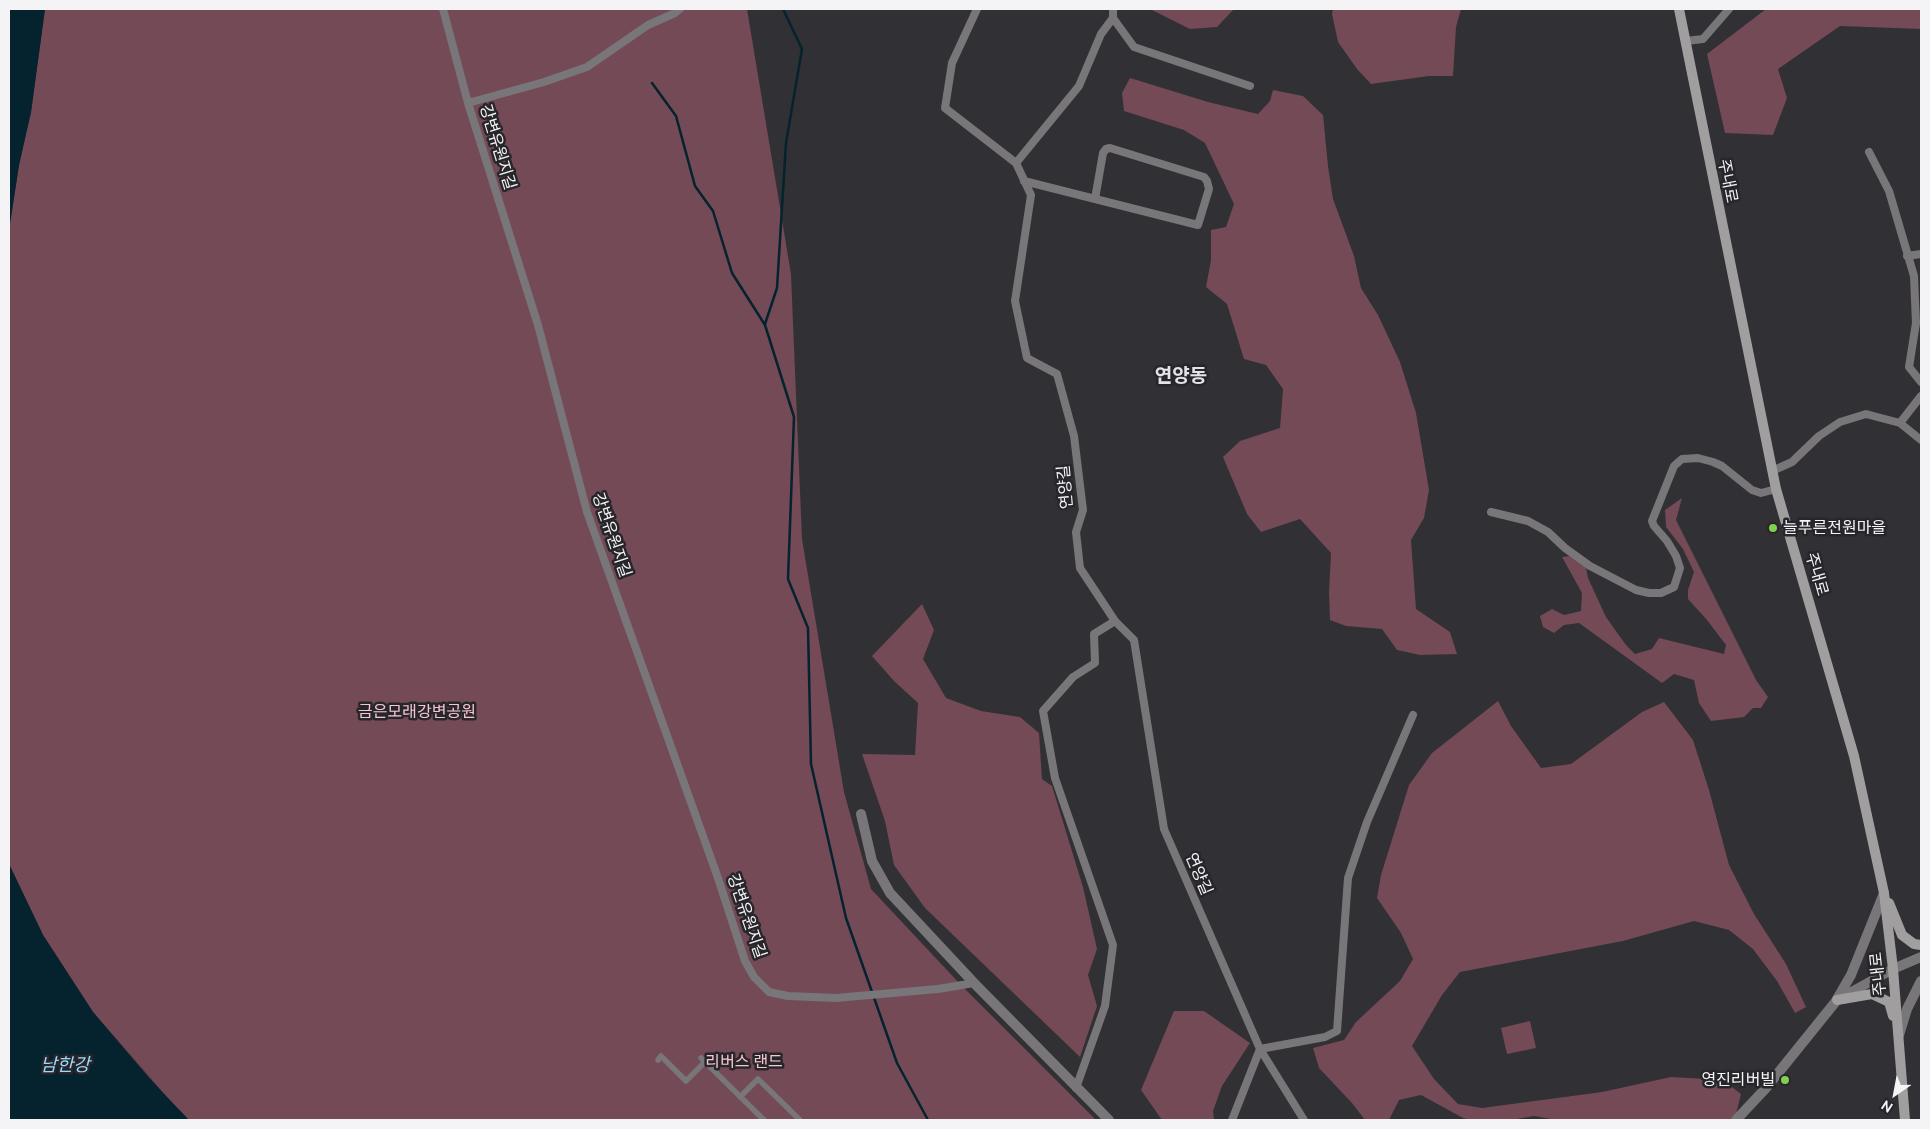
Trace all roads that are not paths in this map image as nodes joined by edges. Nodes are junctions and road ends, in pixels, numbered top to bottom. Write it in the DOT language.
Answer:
graph roads {
  1 [pos="443,9"];
  2 [pos="680,9"];
  3 [pos="977,9"];
  4 [pos="1113,9"];
  5 [pos="1679,9"];
  6 [pos="1728,9"];
  7 [pos="1113,18"];
  8 [pos="1686,41"];
  9 [pos="1250,86"];
  10 [pos="468,103"];
  11 [pos="1869,152"];
  12 [pos="1016,163"];
  13 [pos="1024,181"];
  14 [pos="1095,199"];
  15 [pos="1921,254"];
  16 [pos="1908,256"];
  17 [pos="1917,276"];
  18 [pos="1921,382"];
  19 [pos="1921,396"];
  20 [pos="1900,422"];
  21 [pos="1921,440"];
  22 [pos="1772,471"];
  23 [pos="1776,489"];
  24 [pos="1491,512"];
  25 [pos="1114,621"];
  26 [pos="1413,715"];
  27 [pos="861,814"];
  28 [pos="1884,893"];
  29 [pos="1921,945"];
  30 [pos="1921,956"];
  31 [pos="1893,969"];
  32 [pos="1921,981"];
  33 [pos="974,983"];
  34 [pos="1837,1000"];
  35 [pos="1899,1035"];
  36 [pos="1260,1049"];
  37 [pos="658,1060"];
  38 [pos="1076,1088"];
  39 [pos="740,1097"];
  40 [pos="764,1120"];
  41 [pos="800,1120"];
  42 [pos="1109,1120"];
  43 [pos="1232,1120"];
  44 [pos="1304,1120"];
  45 [pos="1736,1120"];
  46 [pos="1905,1120"];
  1 -- 10 [label="street, 강변유원지길"];
  2 -- 10 [label="street"];
  3 -- 12 [label="street, 연양길"];
  4 -- 7 [label="street"];
  5 -- 8 [label="main road, 주내로"];
  6 -- 8 [label="street"];
  7 -- 9 [label="street"];
  7 -- 12 [label="street"];
  8 -- 22 [label="main road, 주내로"];
  10 -- 33 [label="street, 강변유원지길"];
  11 -- 16 [label="street"];
  12 -- 13 [label="street, 연양길"];
  13 -- 14 [label="street"];
  13 -- 25 [label="street, 연양길"];
  14 -- 14 [label="street"];
  15 -- 16 [label="street"];
  16 -- 17 [label="street"];
  17 -- 18 [label="street"];
  19 -- 20 [label="street"];
  20 -- 21 [label="street"];
  20 -- 22 [label="street"];
  22 -- 23 [label="main road, 주내로"];
  23 -- 24 [label="street"];
  23 -- 28 [label="main road, 주내로"];
  25 -- 36 [label="street, 연양길"];
  25 -- 38 [label="street"];
  26 -- 36 [label="street"];
  27 -- 33 [label="street"];
  28 -- 29 [label="main road"];
  28 -- 31 [label="main road, 주내로"];
  28 -- 34 [label="street"];
  30 -- 31 [label="street"];
  31 -- 34 [label="street"];
  31 -- 35 [label="main road, 주내로"];
  32 -- 35 [label="street"];
  33 -- 38 [label="street"];
  34 -- 35 [label="main road"];
  34 -- 45 [label="street"];
  35 -- 46 [label="main road, 주내로"];
  36 -- 43 [label="street"];
  36 -- 44 [label="street, 연양길"];
  37 -- 39 [label="street"];
  38 -- 42 [label="street"];
  39 -- 40 [label="street"];
  39 -- 41 [label="street"];
}
